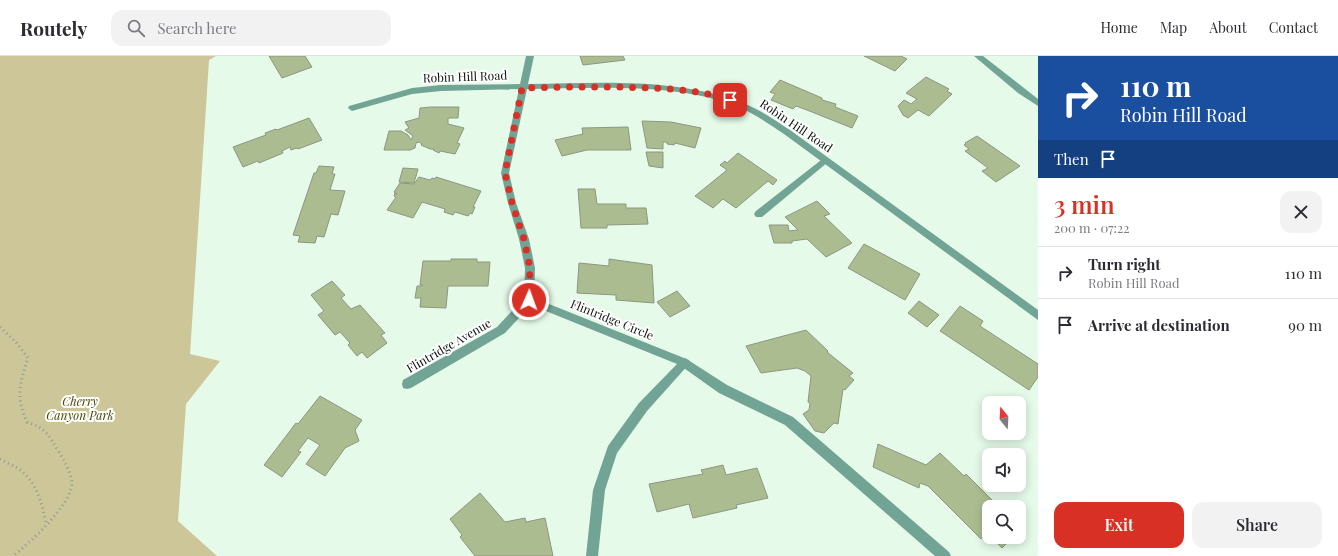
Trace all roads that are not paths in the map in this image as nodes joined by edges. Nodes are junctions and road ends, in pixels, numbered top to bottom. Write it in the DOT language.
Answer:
graph roads {
  1 [pos="530,56"];
  2 [pos="978,56"];
  3 [pos="522,88"];
  4 [pos="1038,103"];
  5 [pos="352,108"];
  6 [pos="825,160"];
  7 [pos="759,214"];
  8 [pos="529,300"];
  9 [pos="1038,316"];
  10 [pos="685,364"];
  11 [pos="407,384"];
  12 [pos="592,556"];
  13 [pos="945,556"];
  1 -- 3 [label="street"];
  2 -- 4 [label="street"];
  3 -- 5 [label="street, Robin Hill Road"];
  3 -- 6 [label="street, Robin Hill Road"];
  3 -- 8 [label="street"];
  6 -- 7 [label="street"];
  6 -- 9 [label="street, Robin Hill Road"];
  8 -- 10 [label="street, Flintridge Circle"];
  8 -- 11 [label="street, Flintridge Avenue"];
  10 -- 12 [label="street"];
  10 -- 13 [label="street, Flintridge Circle"];
}
